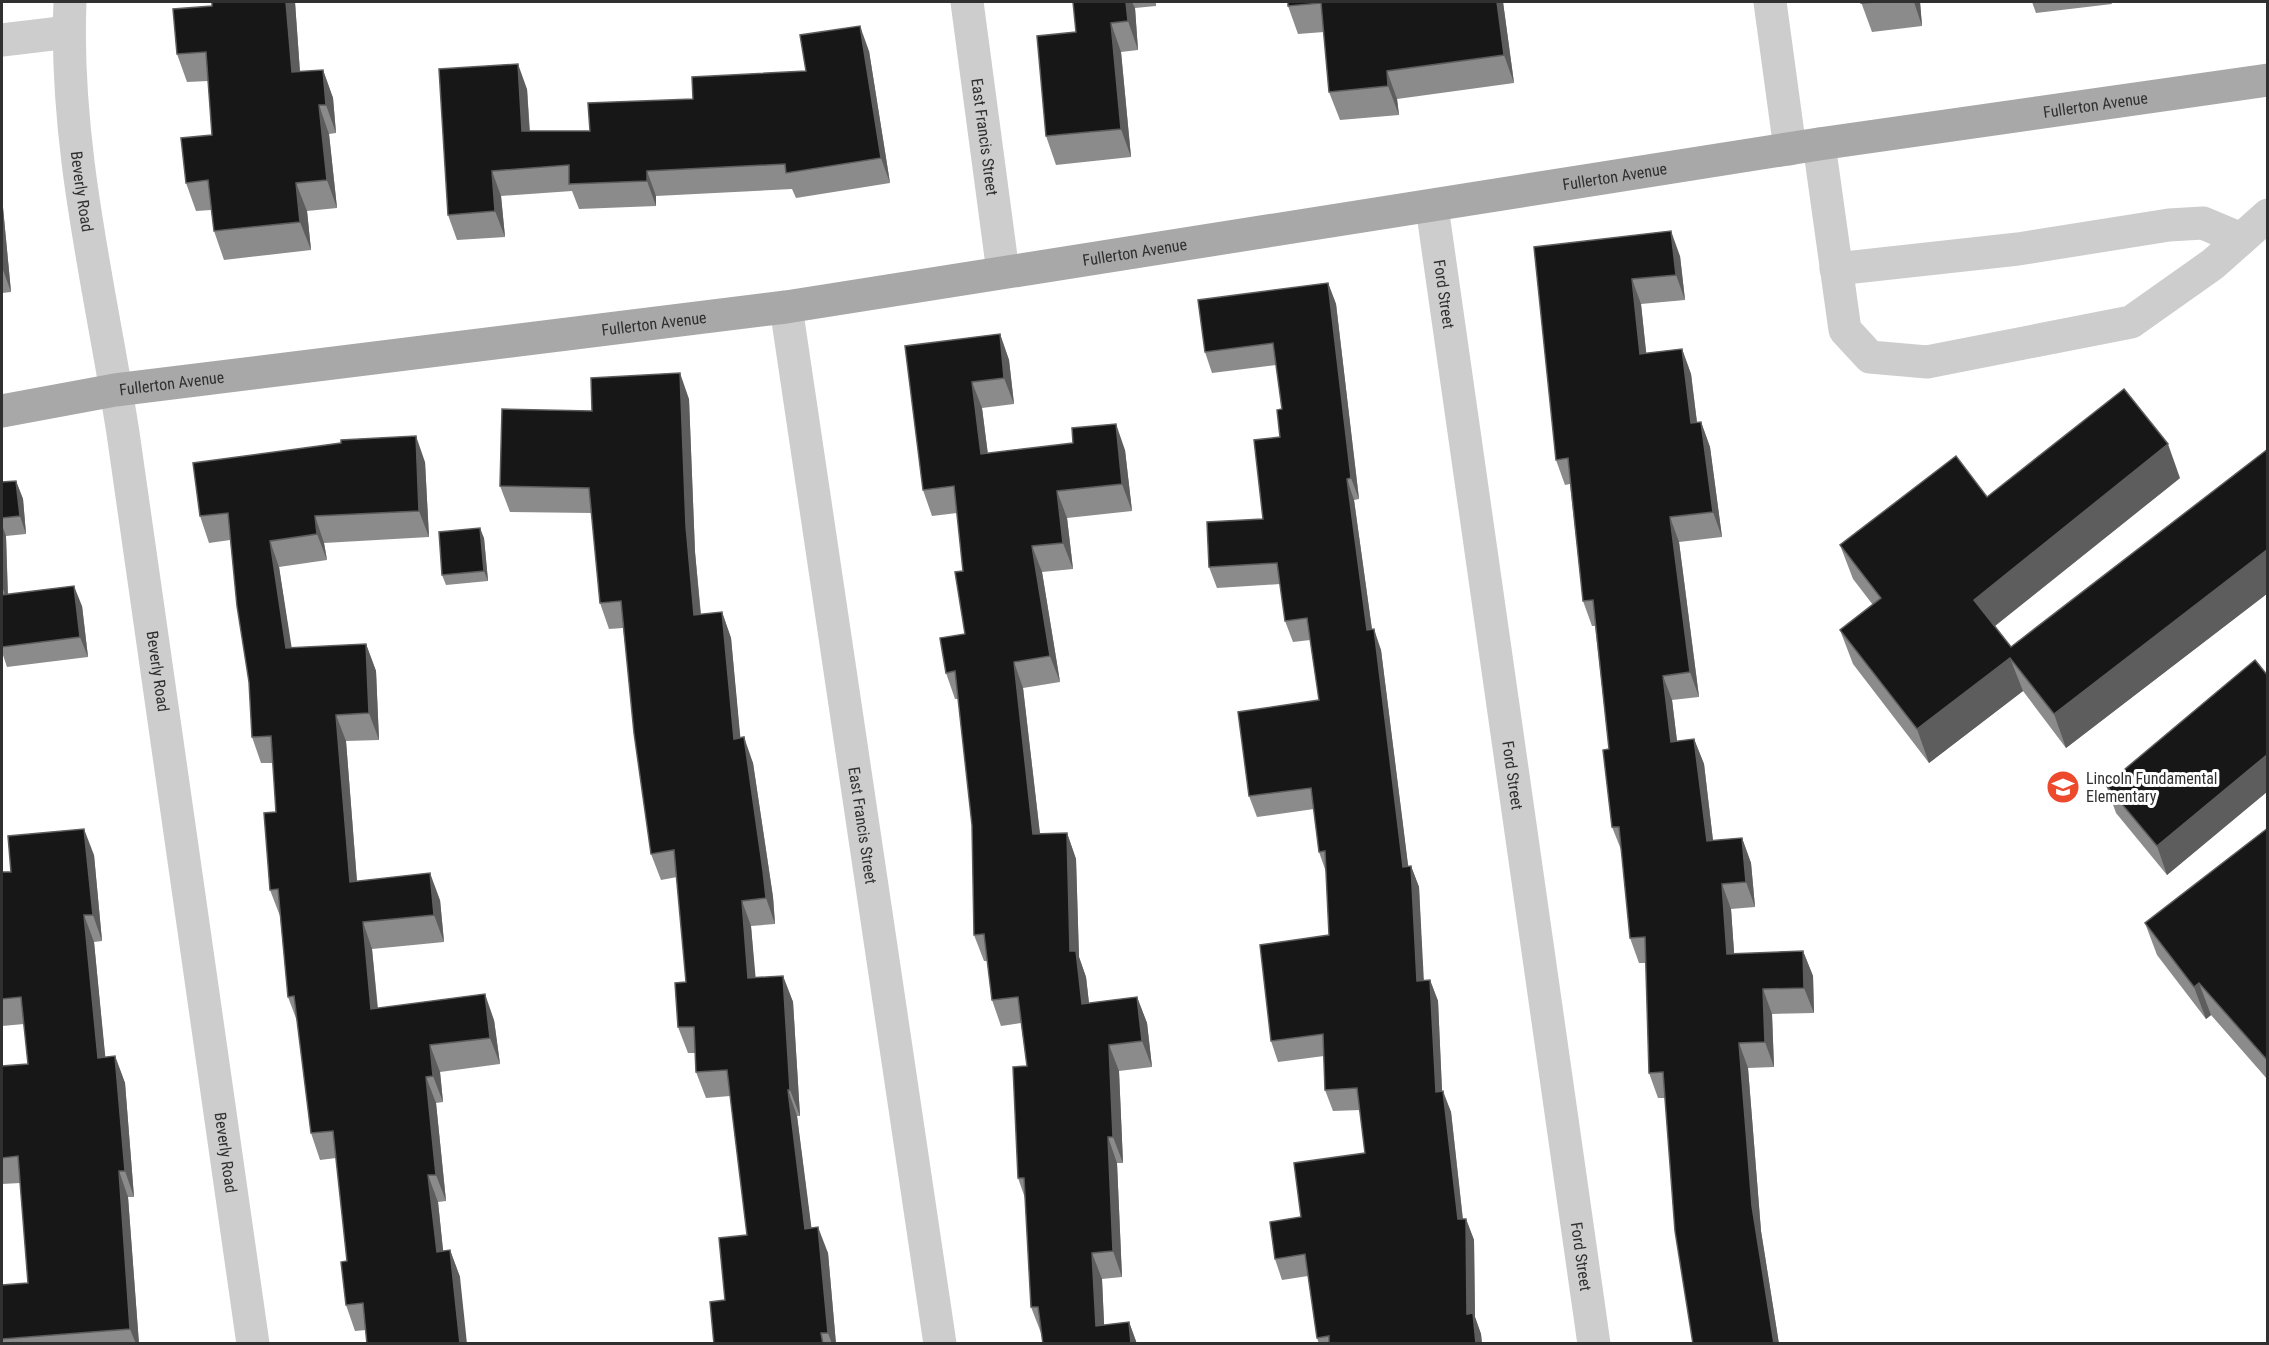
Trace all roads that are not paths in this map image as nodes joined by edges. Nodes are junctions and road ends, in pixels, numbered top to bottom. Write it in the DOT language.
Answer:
graph roads {
  1 [pos="967,2"];
  2 [pos="1770,2"];
  3 [pos="70,17"];
  4 [pos="2,40"];
  5 [pos="2268,80"];
  6 [pos="1804,146"];
  7 [pos="1432,207"];
  8 [pos="2268,215"];
  9 [pos="2241,239"];
  10 [pos="1836,269"];
  11 [pos="1003,272"];
  12 [pos="786,307"];
  13 [pos="115,390"];
  14 [pos="2,411"];
  15 [pos="253,1344"];
  16 [pos="940,1344"];
  17 [pos="1594,1344"];
  1 -- 11 [label="street, East Francis Street"];
  2 -- 6 [label="street"];
  3 -- 4 [label="street"];
  3 -- 13 [label="street, Beverly Road"];
  5 -- 6 [label="main road, Fullerton Avenue"];
  6 -- 7 [label="main road, Fullerton Avenue"];
  6 -- 10 [label="street"];
  7 -- 11 [label="main road, Fullerton Avenue"];
  7 -- 17 [label="street, Ford Street"];
  8 -- 9 [label="street"];
  9 -- 10 [label="street"];
  9 -- 10 [label="street"];
  11 -- 12 [label="main road, Fullerton Avenue"];
  12 -- 13 [label="main road, Fullerton Avenue"];
  12 -- 16 [label="street, East Francis Street"];
  13 -- 14 [label="main road, Fullerton Avenue"];
  13 -- 15 [label="street, Beverly Road"];
}
